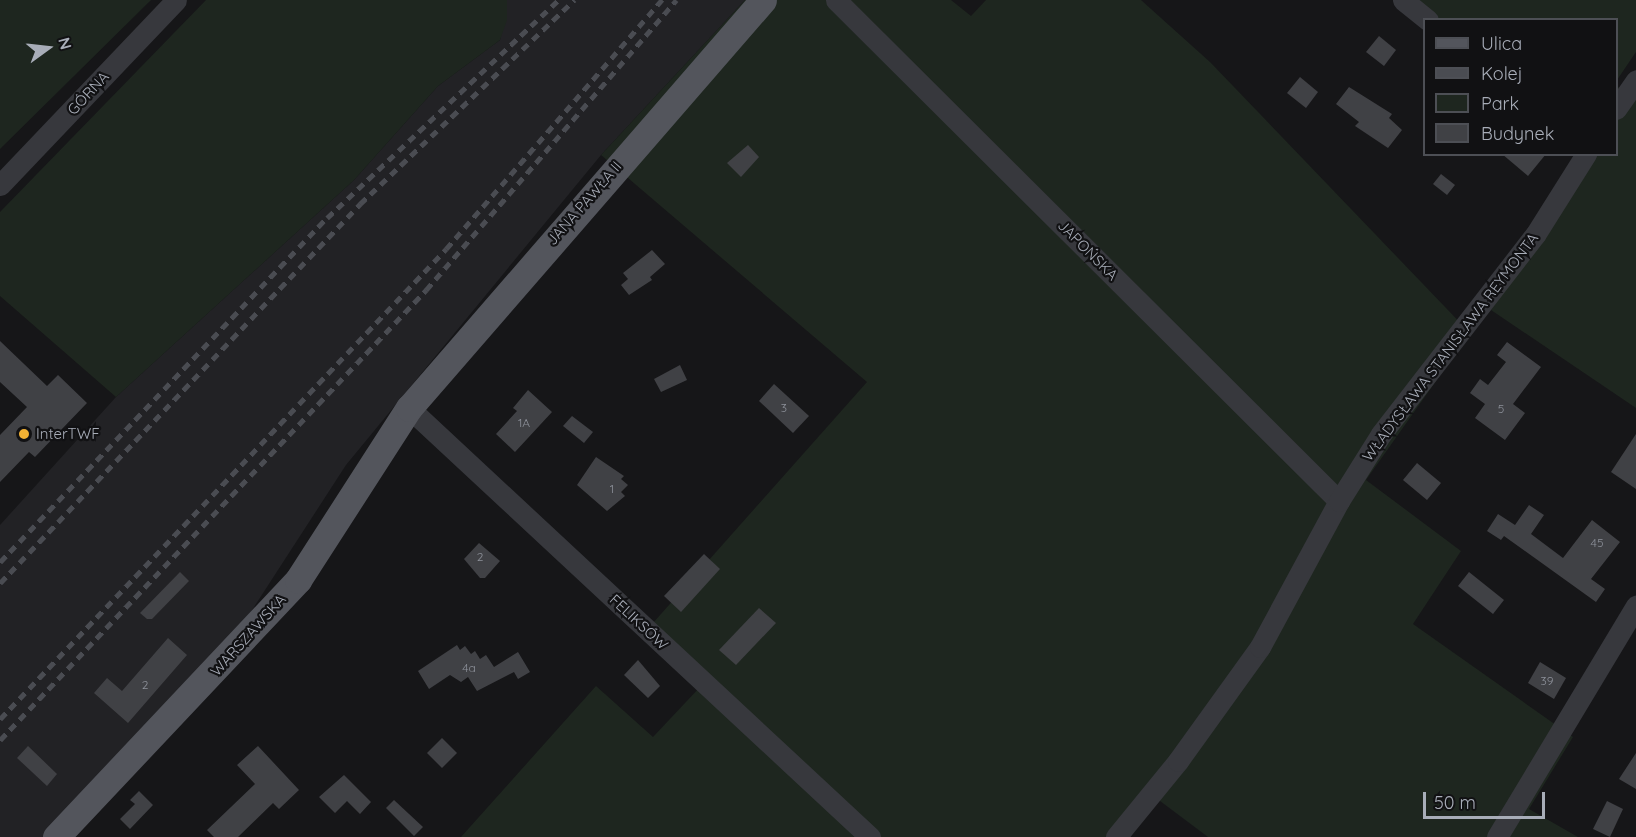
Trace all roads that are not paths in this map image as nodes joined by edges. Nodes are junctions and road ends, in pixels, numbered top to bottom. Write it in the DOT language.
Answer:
graph roads {
  1 [pos="176,0"];
  2 [pos="763,0"];
  3 [pos="836,0"];
  4 [pos="1403,0"];
  5 [pos="1426,18"];
  6 [pos="1636,80"];
  7 [pos="1618,107"];
  8 [pos="1585,156"];
  9 [pos="0,186"];
  10 [pos="409,408"];
  11 [pos="1339,501"];
  12 [pos="1636,606"];
  13 [pos="66,834"];
  14 [pos="870,837"];
  15 [pos="1116,837"];
  16 [pos="1497,837"];
  1 -- 9 [label="street, GÓRNA"];
  2 -- 10 [label="main road, JANA PAWŁA II"];
  3 -- 11 [label="street, JAPOŃSKA"];
  4 -- 5 [label="street"];
  6 -- 7 [label="street"];
  8 -- 11 [label="street, WŁADYSŁAWA STANISŁAWA REYMONTA"];
  10 -- 13 [label="main road, WARSZAWSKA"];
  10 -- 14 [label="street, FELIKSÓW"];
  11 -- 15 [label="street, WŁADYSŁAWA STANISŁAWA REYMONTA"];
  12 -- 16 [label="street"];
}
